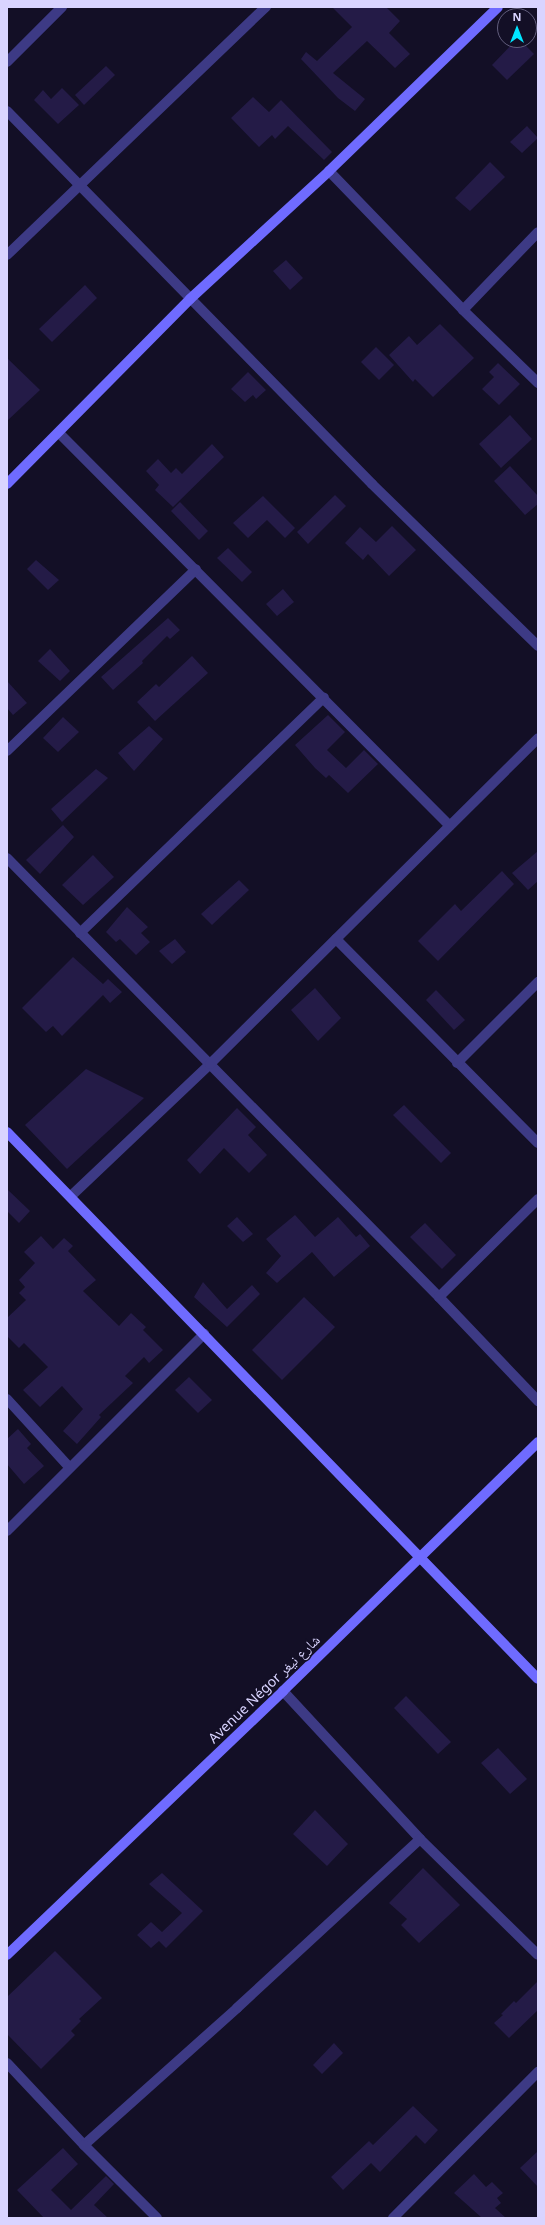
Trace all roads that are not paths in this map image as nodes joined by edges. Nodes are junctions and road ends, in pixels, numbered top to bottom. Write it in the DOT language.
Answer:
graph roads {
  1 [pos="62,7"];
  2 [pos="266,7"];
  3 [pos="498,7"];
  4 [pos="7,62"];
  5 [pos="7,111"];
  6 [pos="329,171"];
  7 [pos="79,186"];
  8 [pos="538,232"];
  9 [pos="7,255"];
  10 [pos="190,299"];
  11 [pos="463,310"];
  12 [pos="538,383"];
  13 [pos="59,433"];
  14 [pos="7,484"];
  15 [pos="196,569"];
  16 [pos="538,646"];
  17 [pos="324,697"];
  18 [pos="538,738"];
  19 [pos="7,751"];
  20 [pos="450,826"];
  21 [pos="7,858"];
  22 [pos="80,933"];
  23 [pos="336,939"];
  24 [pos="538,982"];
  25 [pos="457,1063"];
  26 [pos="210,1064"];
  27 [pos="7,1132"];
  28 [pos="538,1143"];
  29 [pos="71,1196"];
  30 [pos="538,1199"];
  31 [pos="439,1297"];
  32 [pos="204,1334"];
  33 [pos="7,1399"];
  34 [pos="538,1401"];
  35 [pos="538,1442"];
  36 [pos="70,1468"];
  37 [pos="7,1531"];
  38 [pos="420,1557"];
  39 [pos="538,1679"];
  40 [pos="283,1691"];
  41 [pos="420,1839"];
  42 [pos="7,1954"];
  43 [pos="538,1955"];
  44 [pos="7,2063"];
  45 [pos="538,2072"];
  46 [pos="84,2145"];
  47 [pos="157,2218"];
  48 [pos="393,2218"];
  1 -- 4 [label="street"];
  2 -- 7 [label="street"];
  3 -- 6 [label="street"];
  5 -- 7 [label="street"];
  6 -- 10 [label="street"];
  6 -- 11 [label="street"];
  7 -- 9 [label="street"];
  7 -- 10 [label="street"];
  8 -- 11 [label="street"];
  10 -- 13 [label="street"];
  10 -- 16 [label="street"];
  11 -- 12 [label="street"];
  13 -- 14 [label="street"];
  13 -- 15 [label="street"];
  15 -- 17 [label="street"];
  15 -- 19 [label="street"];
  17 -- 20 [label="street"];
  17 -- 22 [label="street"];
  18 -- 20 [label="street"];
  20 -- 23 [label="street"];
  21 -- 22 [label="street"];
  22 -- 26 [label="street"];
  23 -- 25 [label="street"];
  23 -- 26 [label="street"];
  24 -- 25 [label="street"];
  25 -- 28 [label="street"];
  26 -- 29 [label="street"];
  26 -- 31 [label="street"];
  27 -- 29 [label="street"];
  29 -- 32 [label="street"];
  30 -- 31 [label="street"];
  31 -- 34 [label="street"];
  32 -- 36 [label="street"];
  32 -- 38 [label="street"];
  33 -- 36 [label="street"];
  35 -- 38 [label="street, Avenue Négor شارع نيغر"];
  36 -- 37 [label="street"];
  38 -- 39 [label="street"];
  38 -- 40 [label="street, Avenue Négor شارع نيغر"];
  40 -- 41 [label="street"];
  40 -- 42 [label="street, Avenue Négor شارع نيغر"];
  41 -- 43 [label="street"];
  41 -- 46 [label="street"];
  44 -- 46 [label="street"];
  45 -- 48 [label="street"];
  46 -- 47 [label="street"];
}
